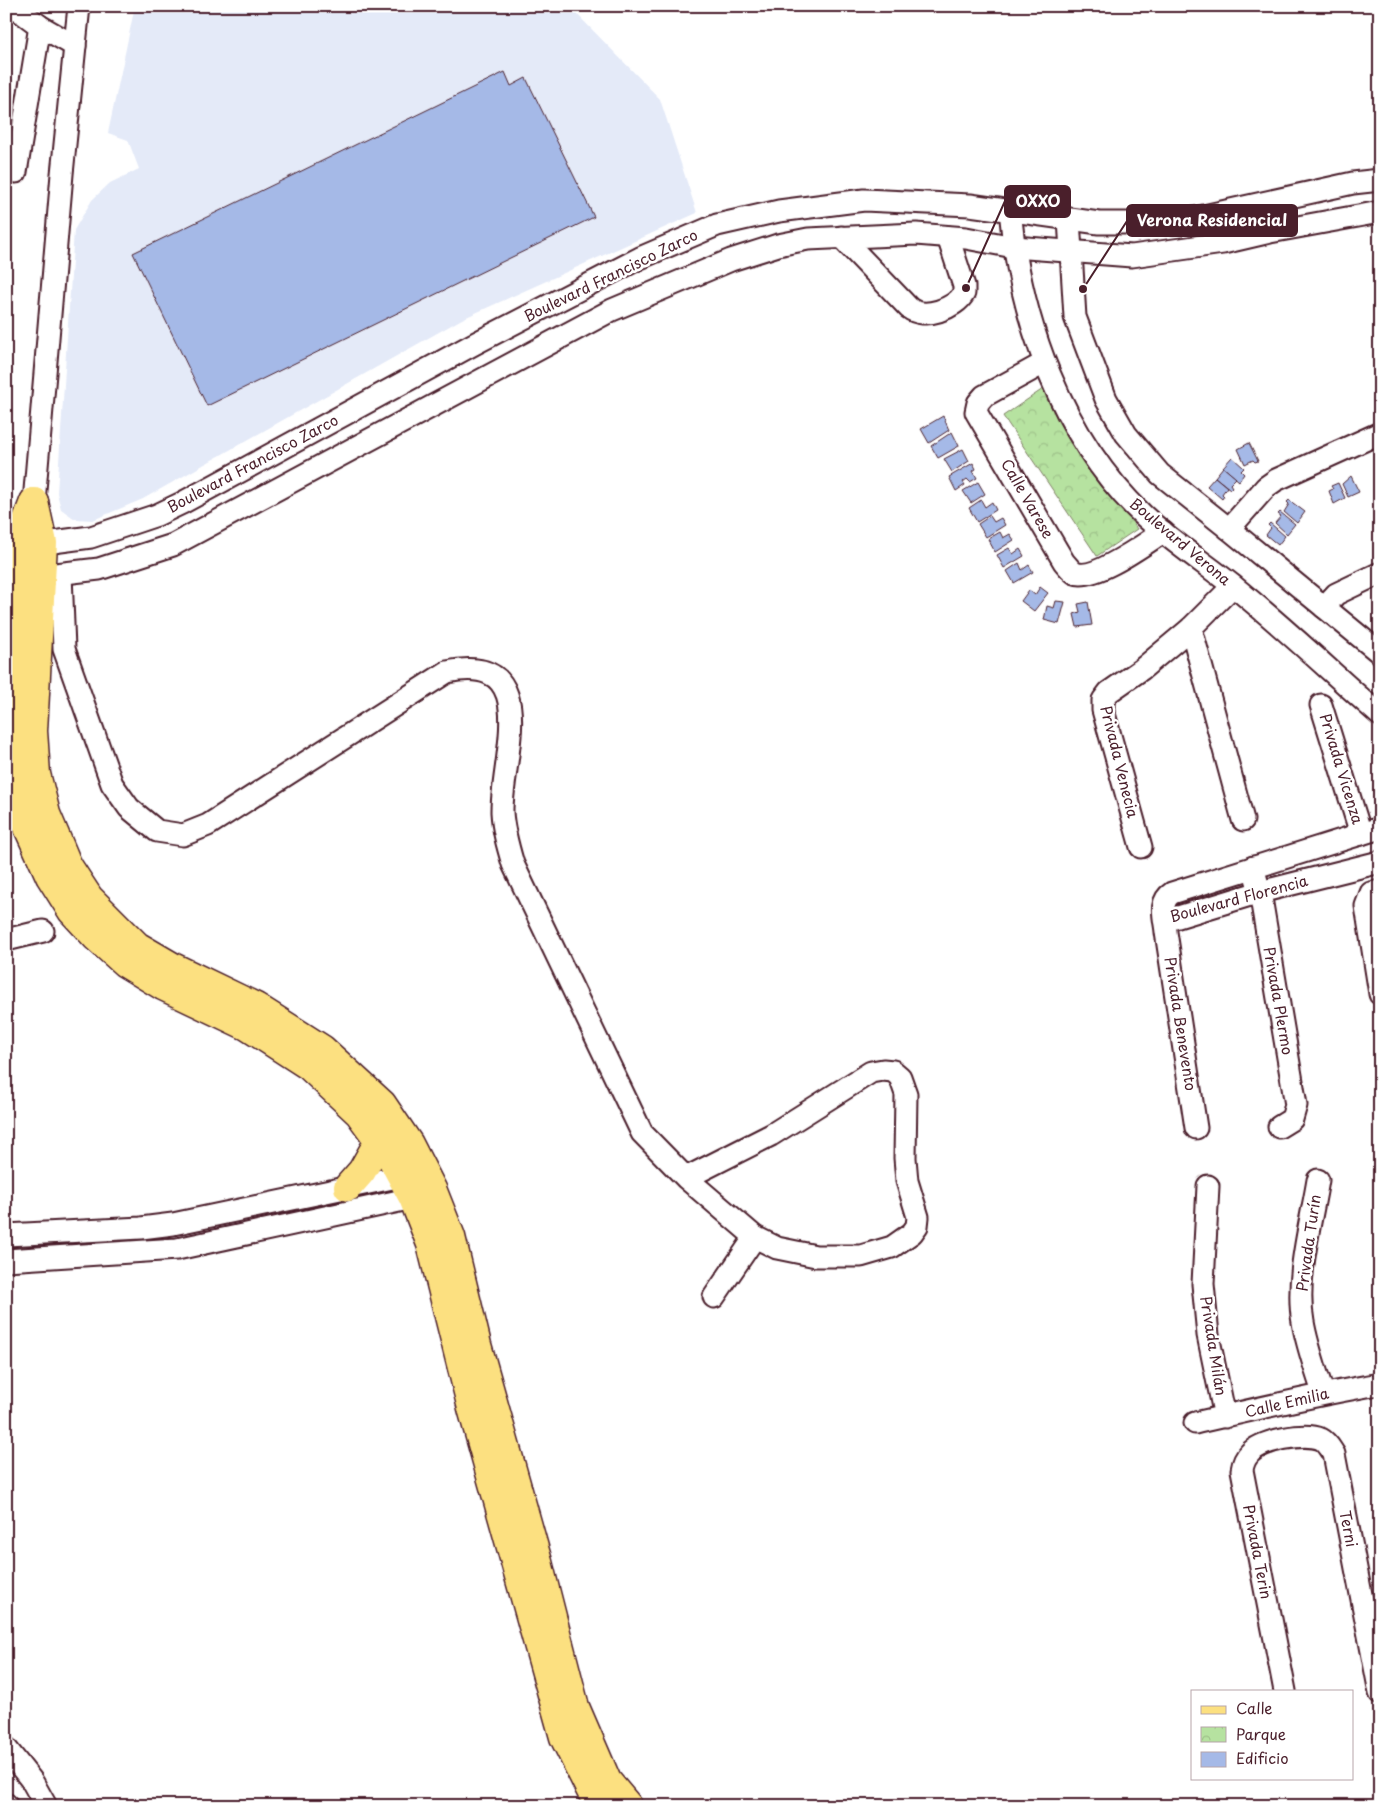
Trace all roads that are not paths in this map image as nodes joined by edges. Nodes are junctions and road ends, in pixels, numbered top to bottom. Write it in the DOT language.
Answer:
graph roads {
  1 [pos="13,6"];
  2 [pos="79,6"];
  3 [pos="40,26"];
  4 [pos="75,46"];
  5 [pos="16,172"];
  6 [pos="1380,180"];
  7 [pos="1010,210"];
  8 [pos="1380,212"];
  9 [pos="1069,219"];
  10 [pos="841,237"];
  11 [pos="948,237"];
  12 [pos="1014,246"];
  13 [pos="1071,252"];
  14 [pos="1044,363"];
  15 [pos="1380,433"];
  16 [pos="34,502"];
  17 [pos="1229,528"];
  18 [pos="1163,532"];
  19 [pos="24,545"];
  20 [pos="1380,573"];
  21 [pos="31,575"];
  22 [pos="1233,586"];
  23 [pos="1324,607"];
  24 [pos="1191,628"];
  25 [pos="1380,653"];
  26 [pos="1321,705"];
  27 [pos="1380,715"];
  28 [pos="1243,820"];
  29 [pos="1370,831"];
  30 [pos="1141,847"];
  31 [pos="1380,862"];
  32 [pos="1253,868"];
  33 [pos="1380,891"];
  34 [pos="1260,892"];
  35 [pos="1165,921"];
  36 [pos="43,932"];
  37 [pos="6,940"];
  38 [pos="1380,994"];
  39 [pos="1279,1127"];
  40 [pos="1196,1128"];
  41 [pos="380,1139"];
  42 [pos="686,1178"];
  43 [pos="1318,1180"];
  44 [pos="417,1183"];
  45 [pos="1208,1186"];
  46 [pos="348,1187"];
  47 [pos="6,1235"];
  48 [pos="756,1237"];
  49 [pos="6,1260"];
  50 [pos="714,1297"];
  51 [pos="1380,1384"];
  52 [pos="1323,1393"];
  53 [pos="1277,1406"];
  54 [pos="1225,1416"];
  55 [pos="1195,1423"];
  56 [pos="1284,1438"];
  57 [pos="538,1602"];
  58 [pos="1284,1690"];
  59 [pos="1380,1693"];
  60 [pos="6,1748"];
  61 [pos="46,1806"];
  62 [pos="602,1806"];
  63 [pos="628,1806"];
  1 -- 3 [label="street"];
  2 -- 4 [label="street"];
  3 -- 4 [label="street"];
  3 -- 5 [label="street"];
  4 -- 16 [label="street"];
  6 -- 9 [label="street, Boulevard Francisco Zarco"];
  7 -- 9 [label="street, Boulevard Francisco Zarco"];
  7 -- 12 [label="street, Boulevard Verona"];
  7 -- 19 [label="street, Boulevard Francisco Zarco"];
  8 -- 13 [label="street, Boulevard Francisco Zarco"];
  9 -- 13 [label="street"];
  10 -- 11 [label="street, Boulevard Francisco Zarco"];
  10 -- 11 [label="street"];
  10 -- 21 [label="street, Boulevard Francisco Zarco"];
  11 -- 12 [label="street, Boulevard Francisco Zarco"];
  12 -- 13 [label="street, Boulevard Francisco Zarco"];
  12 -- 14 [label="street, Boulevard Verona"];
  13 -- 17 [label="street"];
  14 -- 18 [label="street, Boulevard Verona"];
  14 -- 18 [label="street, Calle Varese"];
  15 -- 17 [label="street"];
  16 -- 19 [label="main road"];
  17 -- 23 [label="street"];
  18 -- 22 [label="street, Boulevard Verona"];
  19 -- 21 [label="main road"];
  20 -- 23 [label="street"];
  21 -- 41 [label="main road"];
  21 -- 42 [label="street"];
  21 -- 44 [label="main road"];
  22 -- 24 [label="street, Privada Venecia"];
  22 -- 27 [label="street, Boulevard Verona"];
  23 -- 25 [label="street"];
  24 -- 28 [label="street"];
  24 -- 30 [label="street, Privada Venecia"];
  26 -- 29 [label="street, Privada Vicenza"];
  29 -- 32 [label="street, Boulevard Florencia"];
  31 -- 34 [label="street, Boulevard Florencia"];
  32 -- 34 [label="street, Privada Plermo"];
  32 -- 35 [label="street, Boulevard Florencia"];
  33 -- 38 [label="street"];
  34 -- 35 [label="street, Boulevard Florencia"];
  34 -- 39 [label="street, Privada Plermo"];
  35 -- 40 [label="street, Privada Benevento"];
  36 -- 37 [label="street"];
  41 -- 44 [label="main road"];
  41 -- 46 [label="main road"];
  42 -- 48 [label="street"];
  42 -- 48 [label="street"];
  43 -- 52 [label="street, Privada Turín"];
  44 -- 46 [label="street"];
  44 -- 49 [label="street"];
  44 -- 57 [label="main road"];
  45 -- 54 [label="street, Privada Milán"];
  46 -- 47 [label="street"];
  48 -- 50 [label="street"];
  51 -- 52 [label="street, Calle Emilia"];
  52 -- 53 [label="street, Calle Emilia"];
  53 -- 54 [label="street, Calle Emilia"];
  53 -- 56 [label="street"];
  54 -- 55 [label="street, Calle Emilia"];
  56 -- 58 [label="street, Privada Terin"];
  56 -- 59 [label="street, Terni"];
  57 -- 62 [label="main road"];
  57 -- 63 [label="main road"];
  60 -- 61 [label="street"];
}
